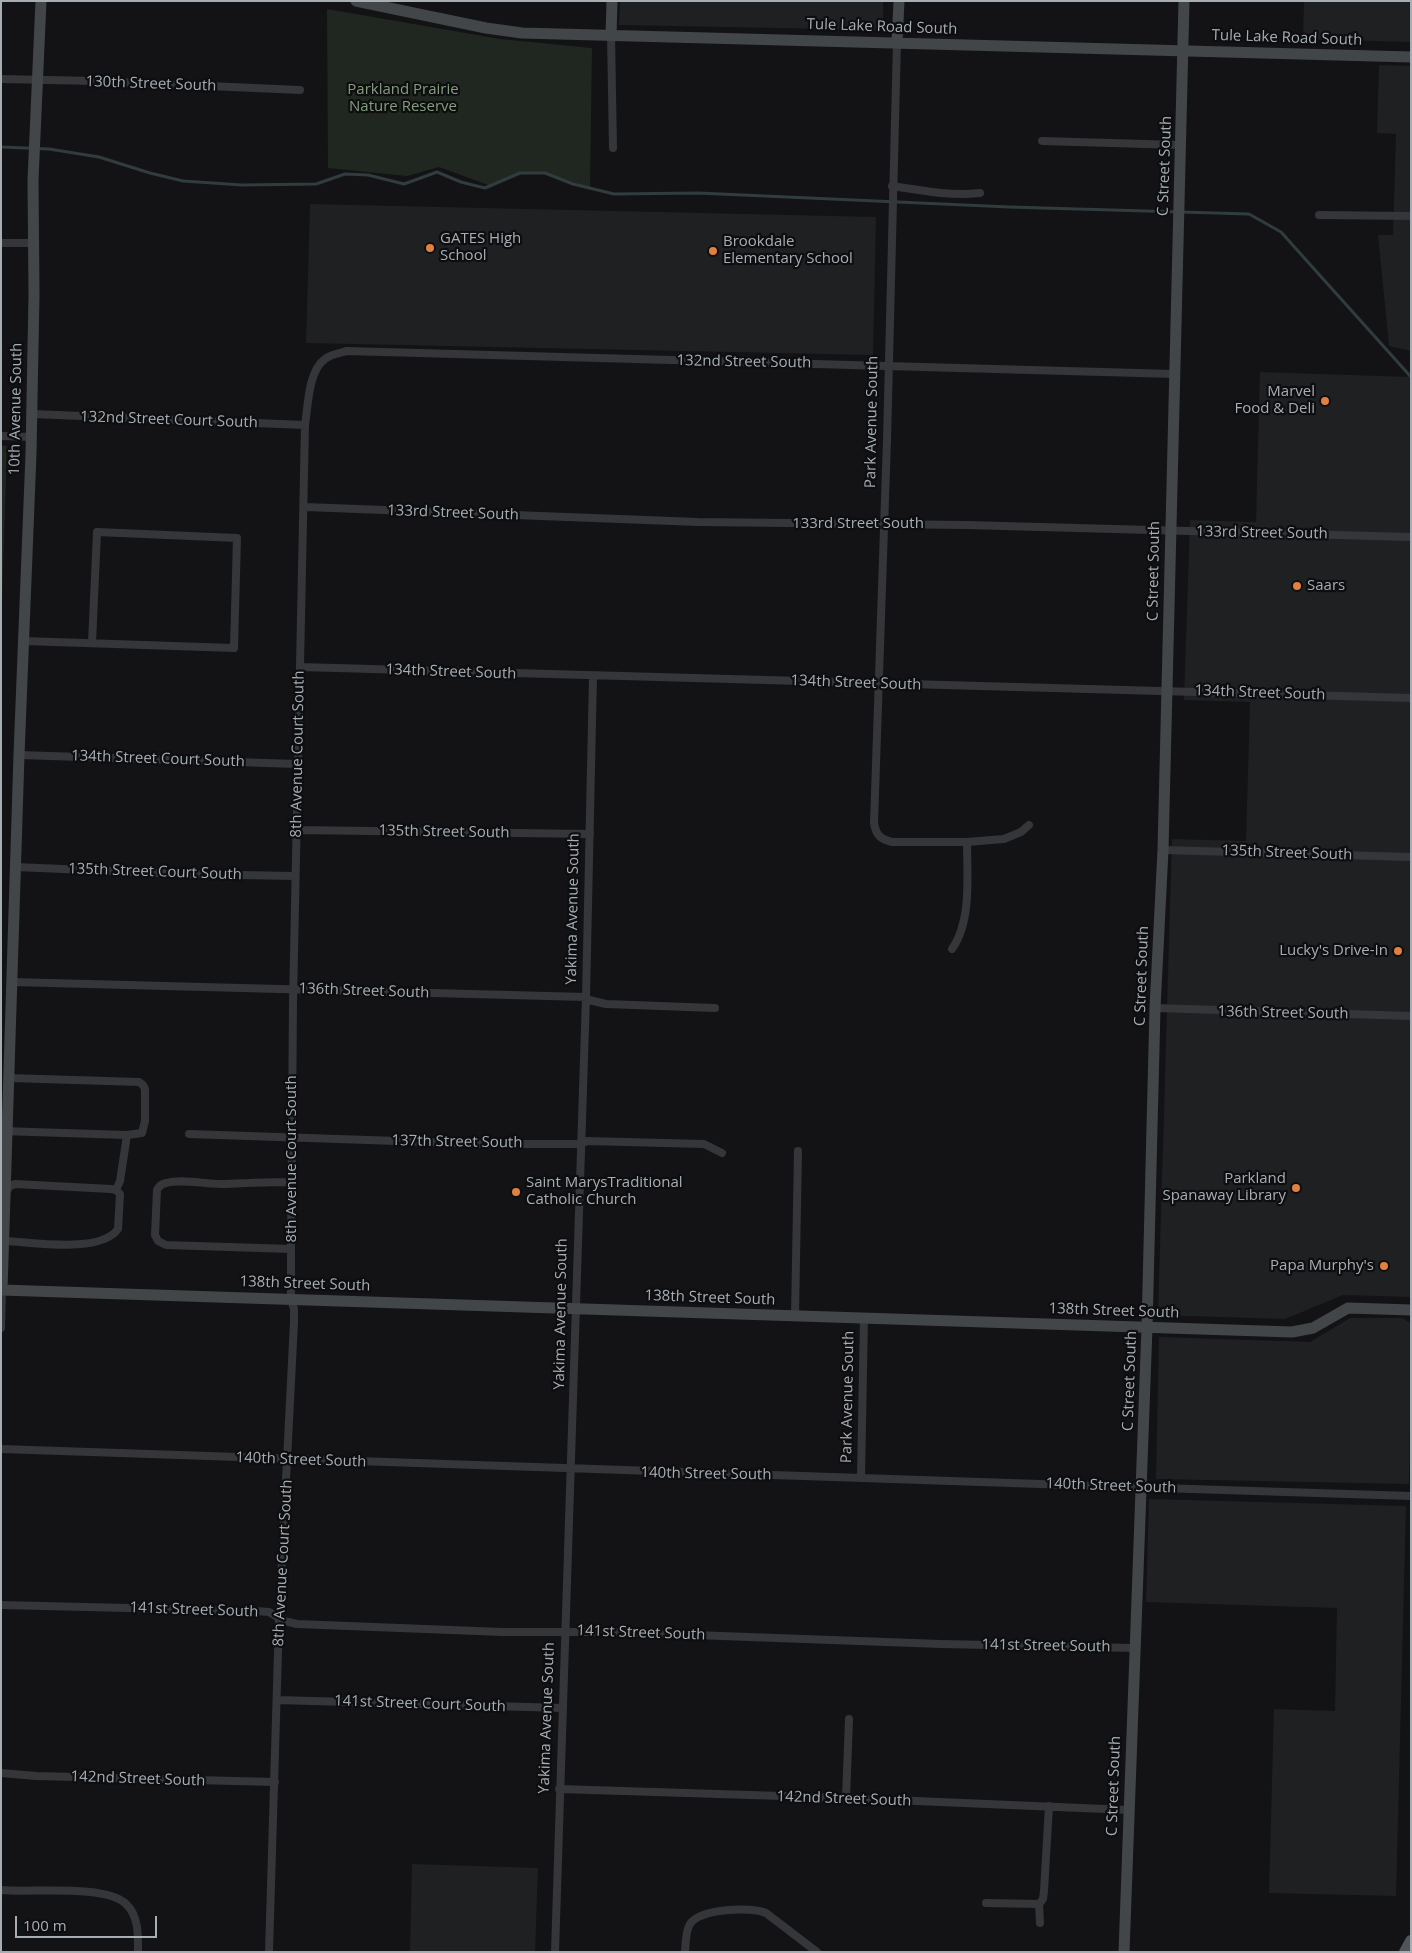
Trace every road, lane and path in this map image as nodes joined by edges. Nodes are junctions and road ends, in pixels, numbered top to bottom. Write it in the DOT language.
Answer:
graph roads {
  1 [pos="41,1"];
  2 [pos="356,1"];
  3 [pos="612,1"];
  4 [pos="899,1"];
  5 [pos="1184,1"];
  6 [pos="611,35"];
  7 [pos="897,42"];
  8 [pos="1183,50"];
  9 [pos="1411,57"];
  10 [pos="1,79"];
  11 [pos="38,80"];
  12 [pos="300,90"];
  13 [pos="1042,141"];
  14 [pos="1180,145"];
  15 [pos="613,148"];
  16 [pos="892,186"];
  17 [pos="980,194"];
  18 [pos="1319,215"];
  19 [pos="1411,216"];
  20 [pos="1,242"];
  21 [pos="33,243"];
  22 [pos="888,366"];
  23 [pos="318,367"];
  24 [pos="1175,374"];
  25 [pos="32,414"];
  26 [pos="306,426"];
  27 [pos="1,436"];
  28 [pos="31,437"];
  29 [pos="305,507"];
  30 [pos="884,525"];
  31 [pos="1170,532"];
  32 [pos="1411,537"];
  33 [pos="24,641"];
  34 [pos="92,643"];
  35 [pos="300,667"];
  36 [pos="593,676"];
  37 [pos="879,683"];
  38 [pos="1166,690"];
  39 [pos="1411,698"];
  40 [pos="19,755"];
  41 [pos="297,764"];
  42 [pos="1029,824"];
  43 [pos="297,830"];
  44 [pos="590,834"];
  45 [pos="967,842"];
  46 [pos="1163,850"];
  47 [pos="1411,857"];
  48 [pos="16,868"];
  49 [pos="295,876"];
  50 [pos="952,948"];
  51 [pos="12,982"];
  52 [pos="294,989"];
  53 [pos="586,997"];
  54 [pos="715,1008"];
  55 [pos="1155,1008"];
  56 [pos="1411,1016"];
  57 [pos="6,1038"];
  58 [pos="9,1078"];
  59 [pos="4,1131"];
  60 [pos="190,1134"];
  61 [pos="127,1135"];
  62 [pos="292,1137"];
  63 [pos="581,1144"];
  64 [pos="798,1151"];
  65 [pos="722,1153"];
  66 [pos="291,1182"];
  67 [pos="116,1190"];
  68 [pos="4,1195"];
  69 [pos="5,1241"];
  70 [pos="291,1249"];
  71 [pos="2,1290"];
  72 [pos="291,1299"];
  73 [pos="577,1308"];
  74 [pos="1411,1310"];
  75 [pos="795,1316"];
  76 [pos="864,1318"];
  77 [pos="1147,1327"];
  78 [pos="1,1328"];
  79 [pos="1,1449"];
  80 [pos="288,1460"];
  81 [pos="572,1470"];
  82 [pos="861,1478"];
  83 [pos="1140,1487"];
  84 [pos="1411,1496"];
  85 [pos="1,1605"];
  86 [pos="280,1618"];
  87 [pos="565,1631"];
  88 [pos="1134,1648"];
  89 [pos="277,1700"];
  90 [pos="563,1708"];
  91 [pos="849,1720"];
  92 [pos="1,1773"];
  93 [pos="275,1782"];
  94 [pos="559,1789"];
  95 [pos="846,1798"];
  96 [pos="1049,1806"];
  97 [pos="1128,1810"];
  98 [pos="1,1890"];
  99 [pos="986,1902"];
  100 [pos="1039,1904"];
  101 [pos="1040,1923"];
  102 [pos="1411,1941"];
  103 [pos="138,1952"];
  104 [pos="269,1952"];
  105 [pos="555,1952"];
  106 [pos="685,1952"];
  107 [pos="817,1952"];
  108 [pos="1124,1952"];
  109 [pos="1405,1952"];
  1 -- 11 [label="street, 10th Avenue South"];
  2 -- 6 [label="street, Tule Lake Road South"];
  3 -- 6 [label="street"];
  4 -- 7 [label="street, Park Avenue South"];
  5 -- 8 [label="street, C Street South"];
  6 -- 7 [label="street, Tule Lake Road South"];
  6 -- 15 [label="street"];
  7 -- 8 [label="street, Tule Lake Road South"];
  7 -- 16 [label="street, Park Avenue South"];
  8 -- 9 [label="street, Tule Lake Road South"];
  8 -- 14 [label="street, C Street South"];
  10 -- 11 [label="street, 130th Street South"];
  11 -- 12 [label="street, 130th Street South"];
  11 -- 21 [label="street, 10th Avenue South"];
  13 -- 14 [label="street"];
  14 -- 24 [label="street, C Street South"];
  16 -- 17 [label="street"];
  16 -- 22 [label="street, Park Avenue South"];
  18 -- 19 [label="street"];
  20 -- 21 [label="street"];
  21 -- 25 [label="street, 10th Avenue South"];
  22 -- 23 [label="street, 132nd Street South"];
  22 -- 24 [label="street, 132nd Street South"];
  22 -- 30 [label="street, Park Avenue South"];
  23 -- 26 [label="street, 8th Avenue Court South"];
  24 -- 31 [label="street, C Street South"];
  25 -- 26 [label="street, 132nd Street Court South"];
  25 -- 28 [label="street, 10th Avenue South"];
  26 -- 29 [label="street, 8th Avenue Court South"];
  27 -- 28 [label="street"];
  28 -- 33 [label="street, 10th Avenue South"];
  29 -- 30 [label="street, 133rd Street South"];
  29 -- 35 [label="street, 8th Avenue Court South"];
  30 -- 31 [label="street, 133rd Street South"];
  30 -- 37 [label="street, Park Avenue South"];
  31 -- 32 [label="street, 133rd Street South"];
  31 -- 38 [label="street, C Street South"];
  33 -- 34 [label="street"];
  33 -- 40 [label="street, 10th Avenue South"];
  34 -- 34 [label="street"];
  35 -- 36 [label="street, 134th Street South"];
  35 -- 41 [label="street, 8th Avenue Court South"];
  36 -- 37 [label="street, 134th Street South"];
  36 -- 44 [label="street, Yakima Avenue South"];
  37 -- 38 [label="street, 134th Street South"];
  37 -- 45 [label="street, Park Avenue South"];
  38 -- 39 [label="street, 134th Street South"];
  38 -- 46 [label="street, C Street South"];
  40 -- 41 [label="street, 134th Street Court South"];
  40 -- 48 [label="street, 10th Avenue South"];
  41 -- 43 [label="street, 8th Avenue Court South"];
  42 -- 45 [label="street"];
  43 -- 44 [label="street, 135th Street South"];
  43 -- 49 [label="street, 8th Avenue Court South"];
  44 -- 53 [label="street, Yakima Avenue South"];
  45 -- 50 [label="street"];
  46 -- 47 [label="street, 135th Street South"];
  46 -- 55 [label="street, C Street South"];
  48 -- 49 [label="street, 135th Street Court South"];
  48 -- 51 [label="street, 10th Avenue South"];
  49 -- 52 [label="street, 8th Avenue Court South"];
  51 -- 52 [label="street, 136th Street South"];
  51 -- 57 [label="street, 10th Avenue South"];
  52 -- 53 [label="street, 136th Street South"];
  52 -- 62 [label="street, 8th Avenue Court South"];
  53 -- 54 [label="street, 136th Street South"];
  53 -- 63 [label="street, Yakima Avenue South"];
  55 -- 56 [label="street, 136th Street South"];
  55 -- 77 [label="street, C Street South"];
  57 -- 58 [label="street, 10th Avenue South"];
  58 -- 59 [label="street, 10th Avenue South"];
  58 -- 61 [label="street"];
  59 -- 61 [label="street"];
  59 -- 68 [label="street, 10th Avenue South"];
  60 -- 62 [label="street, 137th Street South"];
  61 -- 67 [label="street"];
  62 -- 63 [label="street, 137th Street South"];
  62 -- 66 [label="street, 8th Avenue Court South"];
  63 -- 65 [label="street, 137th Street South"];
  63 -- 73 [label="street, Yakima Avenue South"];
  64 -- 75 [label="street"];
  66 -- 70 [label="street, 8th Avenue Court South"];
  66 -- 70 [label="street"];
  67 -- 68 [label="street"];
  67 -- 69 [label="street"];
  68 -- 69 [label="street, 10th Avenue South"];
  69 -- 71 [label="street, 10th Avenue South"];
  70 -- 72 [label="street, 8th Avenue Court South"];
  71 -- 72 [label="street, 138th Street South"];
  71 -- 78 [label="street, 10th Avenue South"];
  72 -- 73 [label="street, 138th Street South"];
  72 -- 80 [label="street, 8th Avenue Court South"];
  73 -- 75 [label="street, 138th Street South"];
  73 -- 81 [label="street, Yakima Avenue South"];
  74 -- 77 [label="street, 138th Street South"];
  75 -- 76 [label="street, 138th Street South"];
  76 -- 77 [label="street, 138th Street South"];
  76 -- 82 [label="street, Park Avenue South"];
  77 -- 83 [label="street, C Street South"];
  79 -- 80 [label="street, 140th Street South"];
  80 -- 81 [label="street, 140th Street South"];
  80 -- 86 [label="street, 8th Avenue Court South"];
  81 -- 82 [label="street, 140th Street South"];
  81 -- 87 [label="street, Yakima Avenue South"];
  82 -- 83 [label="street, 140th Street South"];
  83 -- 84 [label="street, 140th Street South"];
  83 -- 88 [label="street, C Street South"];
  85 -- 86 [label="street, 141st Street South"];
  86 -- 87 [label="street, 141st Street South"];
  86 -- 89 [label="street, 8th Avenue Court South"];
  87 -- 88 [label="street, 141st Street South"];
  87 -- 90 [label="street, Yakima Avenue South"];
  88 -- 97 [label="street, C Street South"];
  89 -- 90 [label="street, 141st Street Court South"];
  89 -- 93 [label="street, 8th Avenue Court South"];
  90 -- 94 [label="street, Yakima Avenue South"];
  91 -- 95 [label="street"];
  92 -- 93 [label="street, 142nd Street South"];
  93 -- 104 [label="street, 8th Avenue Court South"];
  94 -- 95 [label="street, 142nd Street South"];
  94 -- 105 [label="street, Yakima Avenue South"];
  95 -- 96 [label="street, 142nd Street South"];
  96 -- 97 [label="street, 142nd Street South"];
  96 -- 100 [label="street"];
  97 -- 108 [label="street, C Street South"];
  98 -- 103 [label="street"];
  99 -- 100 [label="street"];
  100 -- 101 [label="street"];
  102 -- 109 [label="main road"];
  106 -- 107 [label="street"];
}
